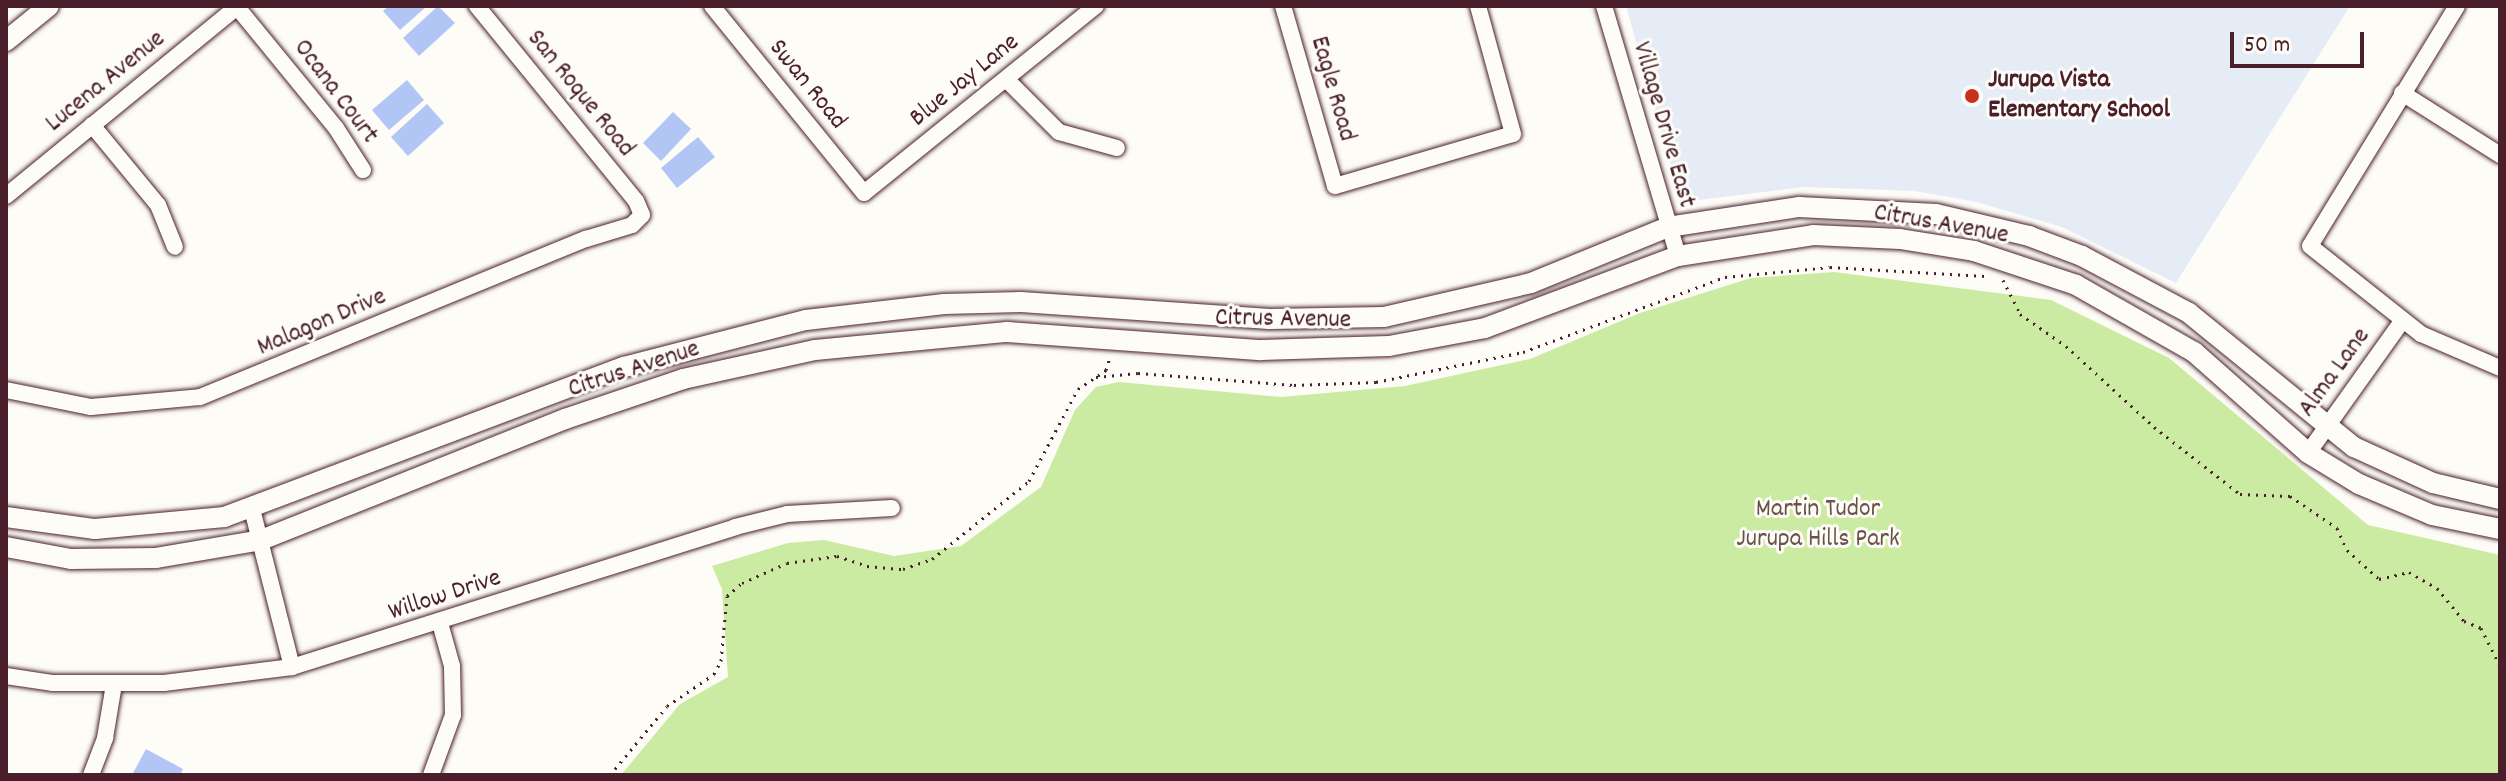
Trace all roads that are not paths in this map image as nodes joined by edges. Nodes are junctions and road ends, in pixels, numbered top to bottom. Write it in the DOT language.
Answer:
graph roads {
  1 [pos="237,6"];
  2 [pos="477,6"];
  3 [pos="712,6"];
  4 [pos="1096,6"];
  5 [pos="1283,6"];
  6 [pos="1478,6"];
  7 [pos="1604,6"];
  8 [pos="2457,6"];
  9 [pos="36,10"];
  10 [pos="6,41"];
  11 [pos="1006,79"];
  12 [pos="2402,93"];
  13 [pos="92,125"];
  14 [pos="1117,148"];
  15 [pos="2500,155"];
  16 [pos="363,170"];
  17 [pos="864,193"];
  18 [pos="6,196"];
  19 [pos="642,215"];
  20 [pos="1668,227"];
  21 [pos="175,247"];
  22 [pos="1678,256"];
  23 [pos="2402,321"];
  24 [pos="2500,368"];
  25 [pos="6,390"];
  26 [pos="2324,428"];
  27 [pos="2308,453"];
  28 [pos="2500,499"];
  29 [pos="892,508"];
  30 [pos="252,509"];
  31 [pos="6,517"];
  32 [pos="2500,529"];
  33 [pos="261,540"];
  34 [pos="6,547"];
  35 [pos="440,623"];
  36 [pos="292,667"];
  37 [pos="6,676"];
  38 [pos="114,684"];
  39 [pos="91,775"];
  40 [pos="431,775"];
  1 -- 13 [label="street, Lucena Avenue"];
  1 -- 16 [label="street, Ocana Court"];
  2 -- 19 [label="street, San Roque Road"];
  3 -- 17 [label="street, Swan Road"];
  4 -- 11 [label="street, Blue Jay Lane"];
  5 -- 6 [label="street, Eagle Road"];
  7 -- 20 [label="street, Village Drive East"];
  8 -- 12 [label="street"];
  9 -- 10 [label="street"];
  11 -- 14 [label="street"];
  11 -- 17 [label="street, Blue Jay Lane"];
  12 -- 15 [label="street"];
  12 -- 23 [label="street"];
  13 -- 18 [label="street, Lucena Avenue"];
  13 -- 21 [label="street"];
  19 -- 25 [label="street, Malagon Drive"];
  20 -- 22 [label="street, Village Drive East"];
  20 -- 26 [label="street, Citrus Avenue"];
  20 -- 30 [label="street, Citrus Avenue"];
  22 -- 27 [label="street, Citrus Avenue"];
  22 -- 33 [label="street, Citrus Avenue"];
  23 -- 24 [label="street"];
  23 -- 26 [label="street, Alma Lane"];
  26 -- 27 [label="street, Alma Lane"];
  26 -- 28 [label="street, Citrus Avenue"];
  27 -- 32 [label="street, Citrus Avenue"];
  29 -- 35 [label="street, Willow Drive"];
  30 -- 31 [label="street, Citrus Avenue"];
  30 -- 33 [label="street"];
  33 -- 34 [label="street, Citrus Avenue"];
  33 -- 36 [label="street"];
  35 -- 36 [label="street, Willow Drive"];
  35 -- 40 [label="street"];
  36 -- 38 [label="street, Willow Drive"];
  37 -- 38 [label="street, Willow Drive"];
  38 -- 39 [label="street"];
}
